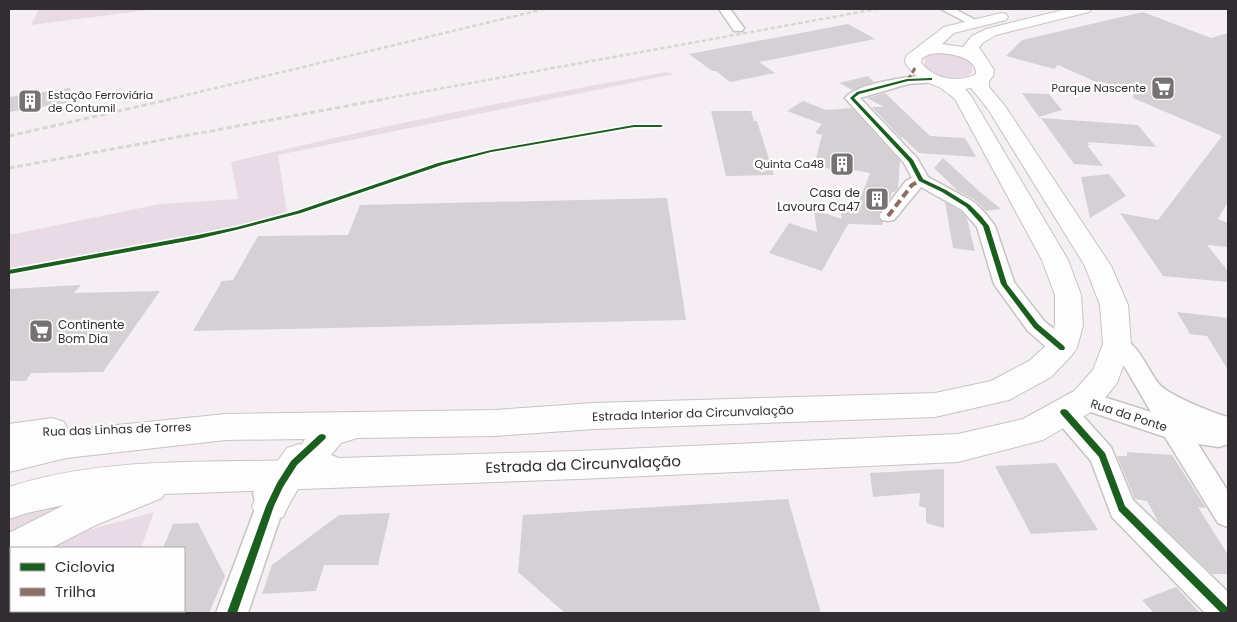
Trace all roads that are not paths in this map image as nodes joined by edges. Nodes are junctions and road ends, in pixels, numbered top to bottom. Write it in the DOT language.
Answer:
graph roads {
  1 [pos="724,9"];
  2 [pos="947,9"];
  3 [pos="1043,9"];
  4 [pos="1084,9"];
  5 [pos="975,23"];
  6 [pos="738,28"];
  7 [pos="926,49"];
  8 [pos="978,69"];
  9 [pos="911,74"];
  10 [pos="938,81"];
  11 [pos="921,180"];
  12 [pos="888,216"];
  13 [pos="1117,344"];
  14 [pos="1062,348"];
  15 [pos="1151,391"];
  16 [pos="1074,406"];
  17 [pos="356,426"];
  18 [pos="226,427"];
  19 [pos="1174,429"];
  20 [pos="1225,432"];
  21 [pos="9,437"];
  22 [pos="322,437"];
  23 [pos="9,458"];
  24 [pos="1194,460"];
  25 [pos="336,473"];
  26 [pos="286,475"];
  27 [pos="248,476"];
  28 [pos="169,479"];
  29 [pos="9,503"];
  30 [pos="270,506"];
  31 [pos="1228,514"];
  32 [pos="20,547"];
  33 [pos="232,613"];
  34 [pos="1226,613"];
  1 -- 6 [label="street"];
  2 -- 5 [label="street"];
  3 -- 5 [label="main road"];
  4 -- 8 [label="main road"];
  5 -- 7 [label="main road"];
  7 -- 8 [label="main road"];
  7 -- 9 [label="main road"];
  8 -- 10 [label="main road"];
  8 -- 13 [label="main road"];
  9 -- 10 [label="main road"];
  9 -- 11 [label="street"];
  10 -- 14 [label="main road"];
  11 -- 12 [label="street"];
  11 -- 14 [label="street"];
  13 -- 15 [label="street, Rua da Ponte"];
  13 -- 16 [label="main road, Estrada da Circunvalação"];
  14 -- 17 [label="main road, Estrada Interior da Circunvalação"];
  15 -- 19 [label="street, Rua da Ponte"];
  15 -- 20 [label="street"];
  16 -- 19 [label="street, Rua da Ponte"];
  16 -- 25 [label="main road, Estrada da Circunvalação"];
  16 -- 34 [label="street"];
  17 -- 18 [label="main road, Estrada Interior da Circunvalação"];
  17 -- 22 [label="main road"];
  18 -- 21 [label="main road, Rua das Linhas de Torres"];
  18 -- 23 [label="main road, Estrada Interior da Circunvalação"];
  19 -- 20 [label="street"];
  19 -- 24 [label="street, Rua da Ponte"];
  20 -- 24 [label="street"];
  22 -- 25 [label="main road"];
  22 -- 26 [label="main road"];
  24 -- 31 [label="street, Rua da Ponte"];
  25 -- 26 [label="main road, Estrada da Circunvalação"];
  26 -- 27 [label="main road, Estrada da Circunvalação"];
  26 -- 30 [label="main road"];
  27 -- 28 [label="main road, Estrada da Circunvalação"];
  27 -- 30 [label="street"];
  28 -- 29 [label="main road, Estrada da Circunvalação"];
  28 -- 32 [label="main road"];
  30 -- 33 [label="street"];
}
